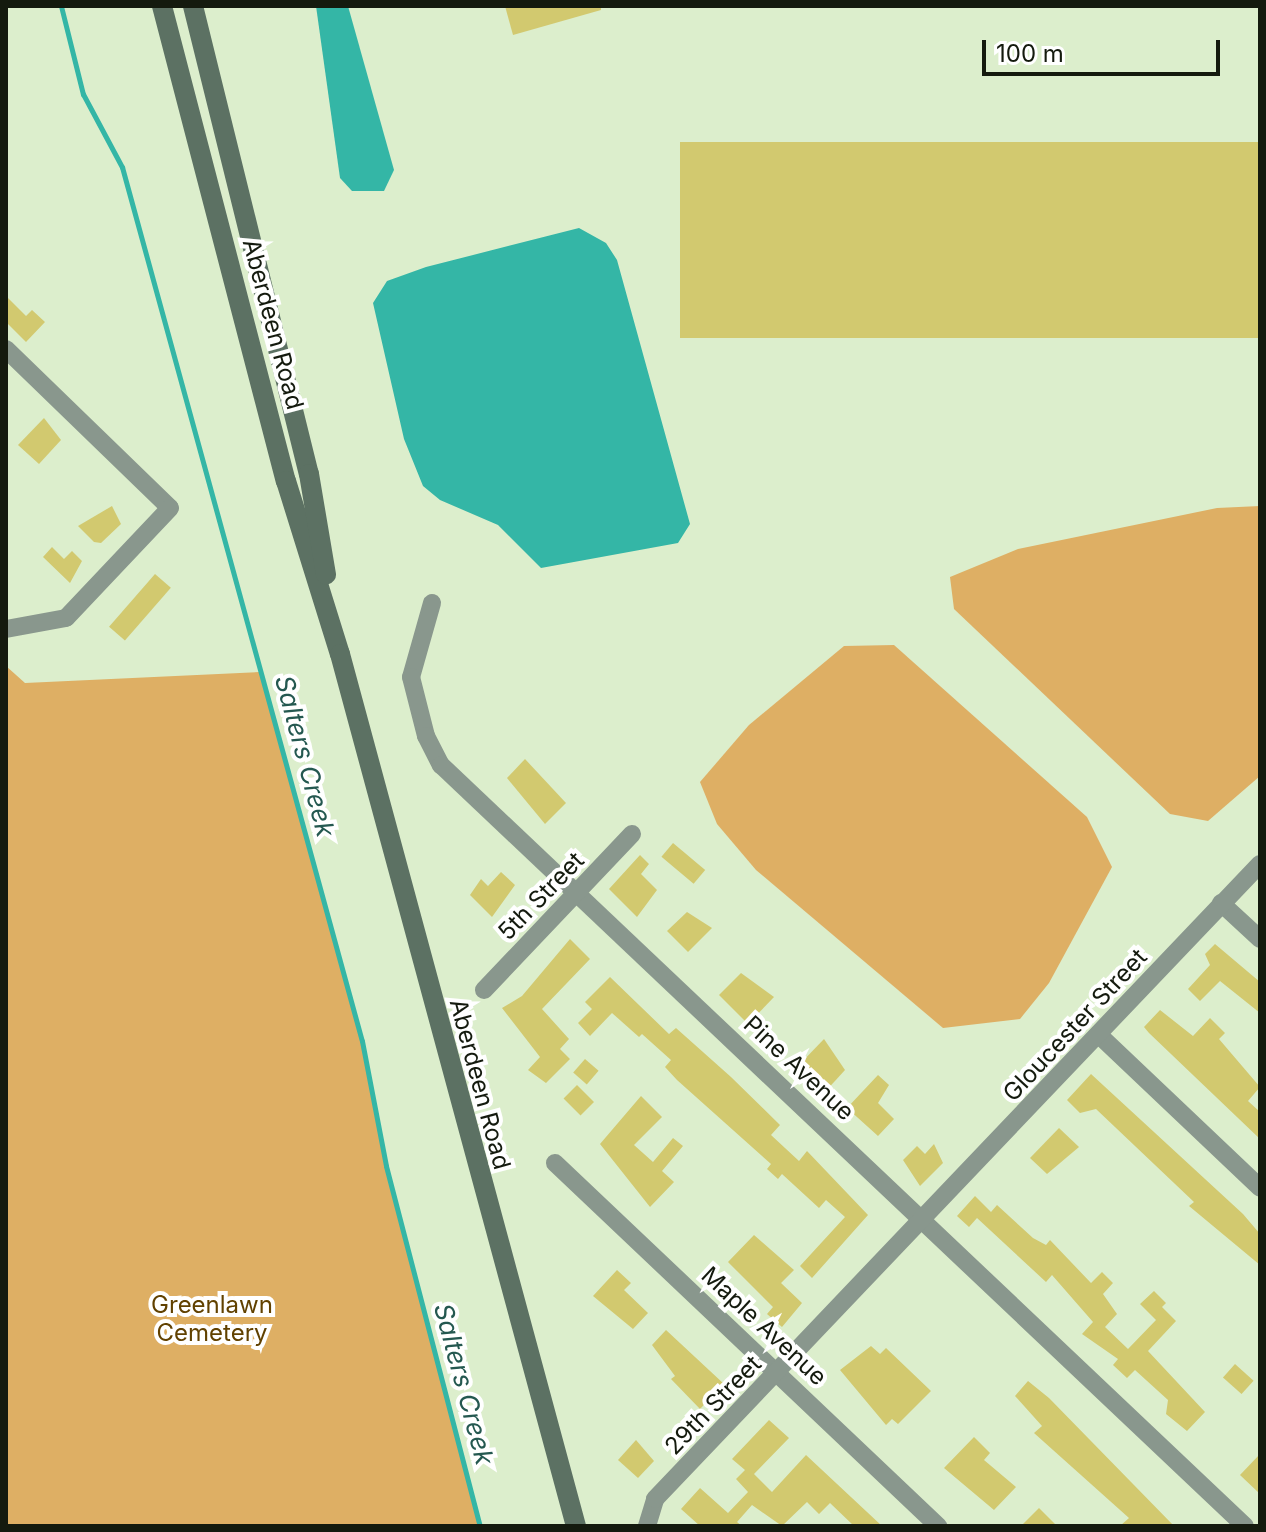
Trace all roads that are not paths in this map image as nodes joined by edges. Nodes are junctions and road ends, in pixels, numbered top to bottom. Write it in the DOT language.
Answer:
graph roads {
  1 [pos="162,6"];
  2 [pos="193,6"];
  3 [pos="6,349"];
  4 [pos="432,603"];
  5 [pos="6,629"];
  6 [pos="340,654"];
  7 [pos="632,834"];
  8 [pos="1260,864"];
  9 [pos="578,893"];
  10 [pos="1221,903"];
  11 [pos="1260,939"];
  12 [pos="484,990"];
  13 [pos="1099,1035"];
  14 [pos="555,1163"];
  15 [pos="1260,1188"];
  16 [pos="924,1219"];
  17 [pos="778,1372"];
  18 [pos="576,1526"];
  19 [pos="647,1526"];
  20 [pos="938,1526"];
  21 [pos="1245,1526"];
  1 -- 6 [label="main road, Aberdeen Road"];
  2 -- 6 [label="main road, Aberdeen Road"];
  3 -- 5 [label="street"];
  4 -- 9 [label="street, Pine Avenue"];
  6 -- 18 [label="main road, Aberdeen Road"];
  7 -- 9 [label="street, 5th Street"];
  8 -- 10 [label="street, Gloucester Street"];
  9 -- 12 [label="street, 5th Street"];
  9 -- 16 [label="street, Pine Avenue"];
  10 -- 11 [label="street"];
  10 -- 13 [label="street, Gloucester Street"];
  13 -- 15 [label="street"];
  13 -- 16 [label="street, Gloucester Street"];
  14 -- 17 [label="street, Maple Avenue"];
  16 -- 17 [label="street, 29th Street"];
  16 -- 21 [label="street, Pine Avenue"];
  17 -- 19 [label="street, 29th Street"];
  17 -- 20 [label="street, Maple Avenue"];
}
